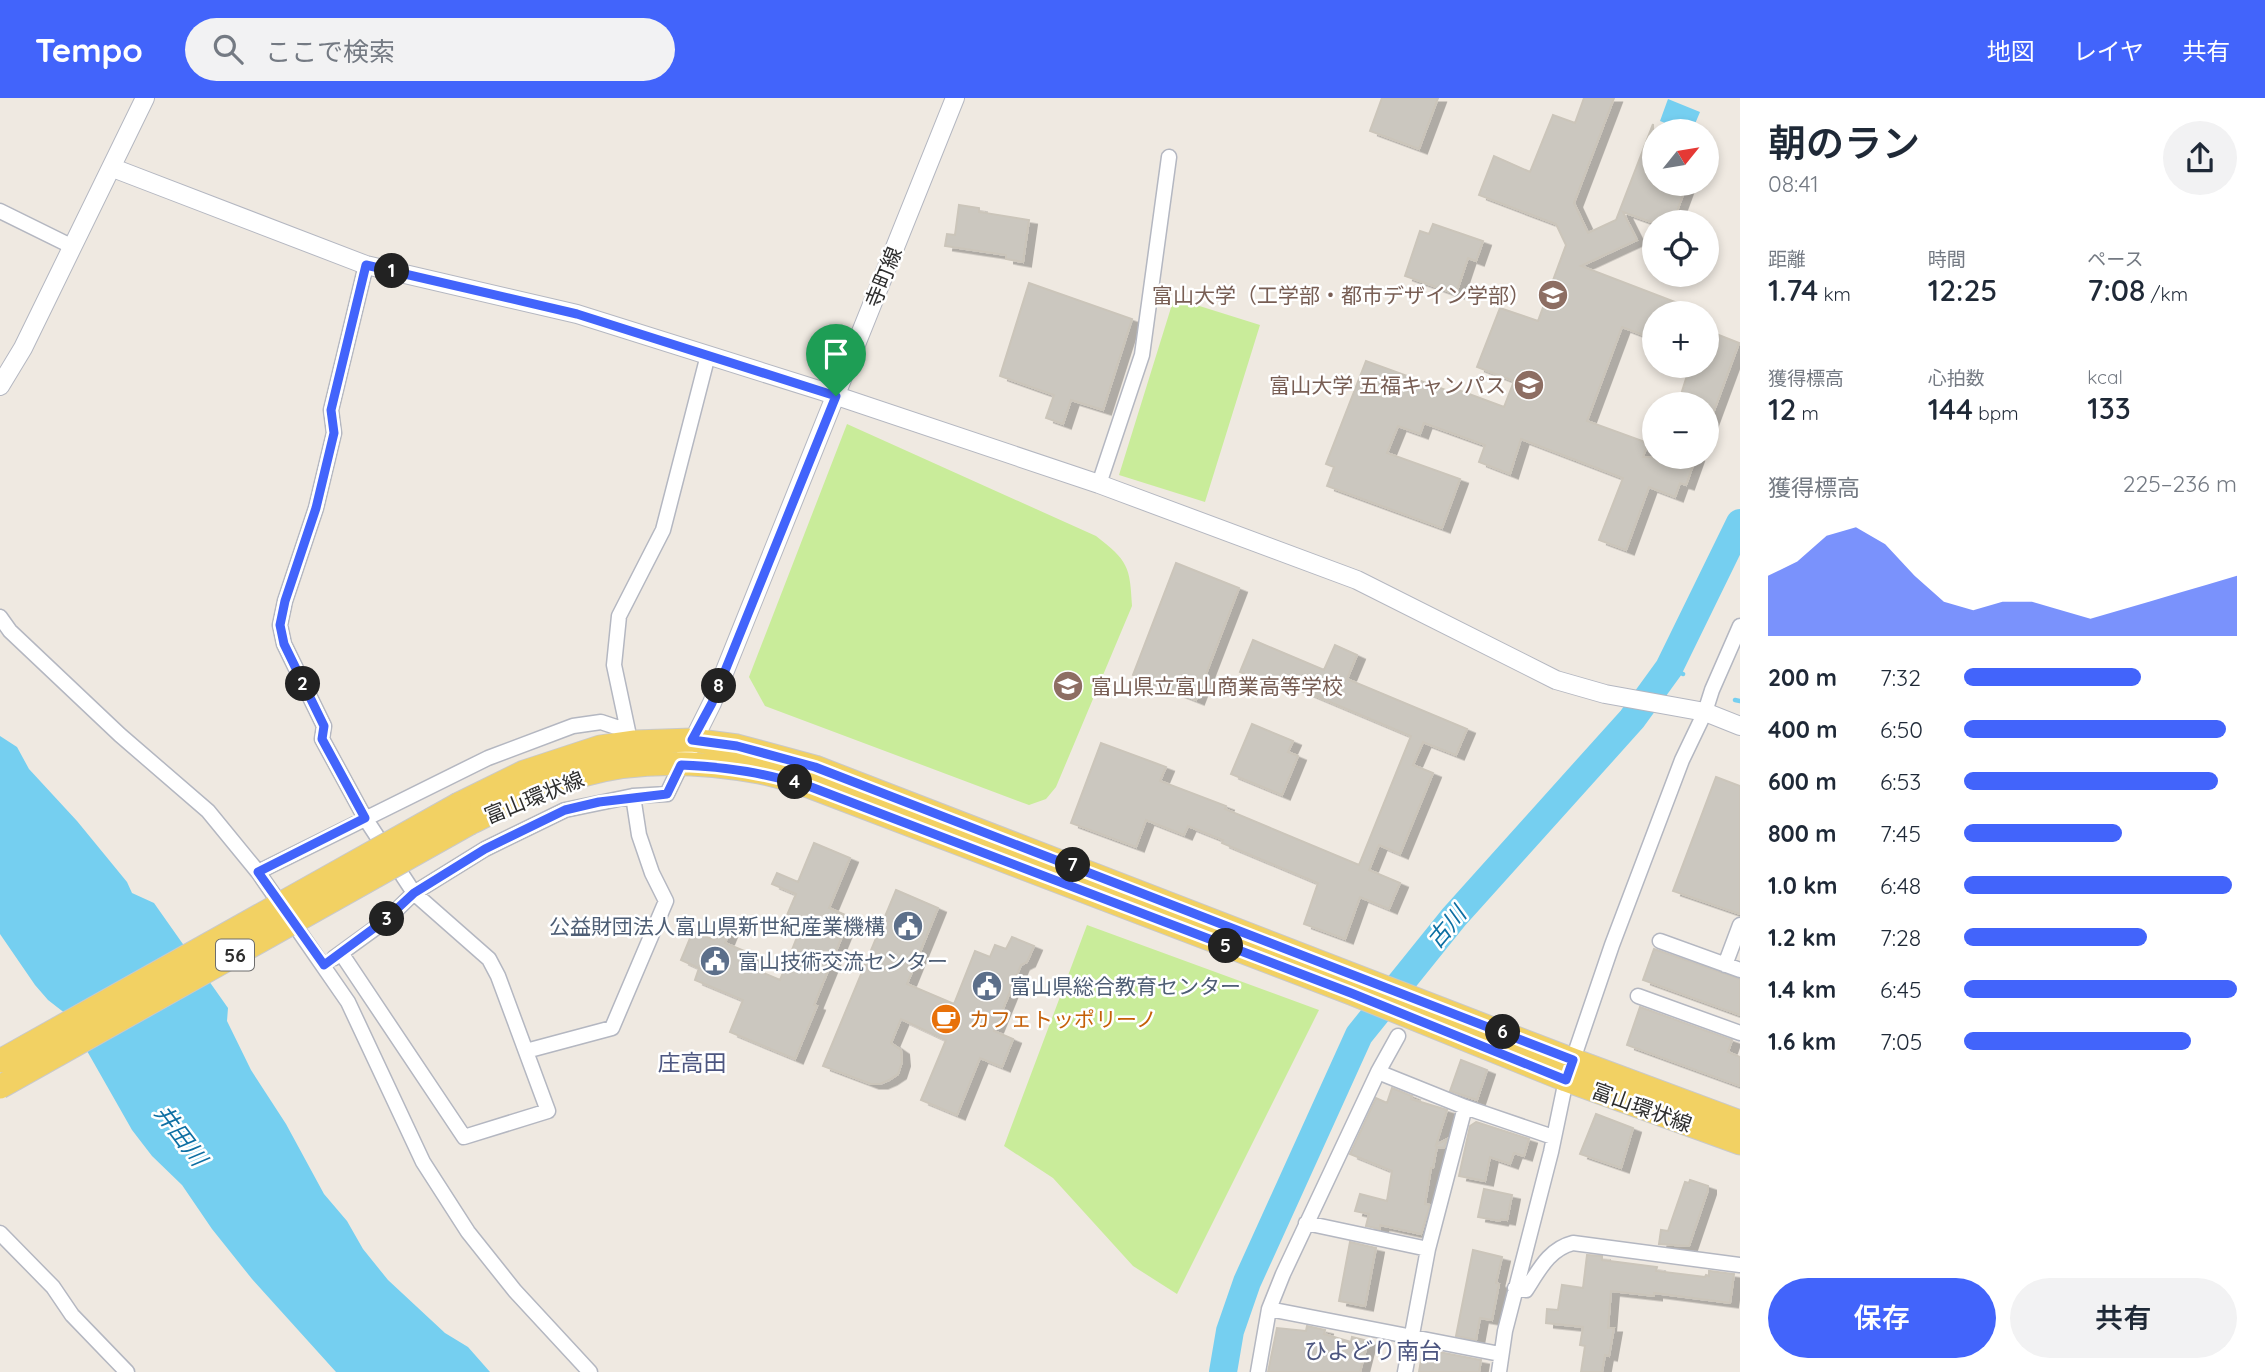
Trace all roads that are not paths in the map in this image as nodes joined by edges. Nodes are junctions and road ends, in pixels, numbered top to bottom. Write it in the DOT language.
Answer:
graph roads {
  1 [pos="145,98"];
  2 [pos="955,98"];
  3 [pos="1169,157"];
  4 [pos="113,168"];
  5 [pos="0,211"];
  6 [pos="73,247"];
  7 [pos="366,265"];
  8 [pos="708,355"];
  9 [pos="0,386"];
  10 [pos="836,396"];
  11 [pos="1099,484"];
  12 [pos="0,617"];
  13 [pos="1740,625"];
  14 [pos="1697,711"];
  15 [pos="1740,726"];
  16 [pos="692,740"];
  17 [pos="681,765"];
  18 [pos="634,796"];
  19 [pos="464,814"];
  20 [pos="365,818"];
  21 [pos="258,872"];
  22 [pos="414,893"];
  23 [pos="1740,925"];
  24 [pos="1660,941"];
  25 [pos="341,953"];
  26 [pos="324,965"];
  27 [pos="1725,965"];
  28 [pos="1740,970"];
  29 [pos="1358,986"];
  30 [pos="1638,996"];
  31 [pos="1407,1017"];
  32 [pos="1740,1033"];
  33 [pos="526,1051"];
  34 [pos="0,1061"];
  35 [pos="1569,1070"];
  36 [pos="1378,1072"];
  37 [pos="0,1087"];
  38 [pos="1465,1107"];
  39 [pos="1740,1122"];
  40 [pos="1553,1137"];
  41 [pos="1740,1143"];
  42 [pos="1307,1223"];
  43 [pos="0,1233"];
  44 [pos="1428,1249"];
  45 [pos="1740,1265"];
  46 [pos="1515,1288"];
  47 [pos="1269,1309"];
  48 [pos="1411,1337"];
  49 [pos="1500,1354"];
  50 [pos="127,1372"];
  51 [pos="590,1372"];
  52 [pos="1258,1372"];
  53 [pos="1405,1372"];
  54 [pos="1499,1372"];
  1 -- 4 [label="street"];
  2 -- 10 [label="street, 寺町線"];
  3 -- 11 [label="street"];
  4 -- 6 [label="street"];
  4 -- 7 [label="street"];
  5 -- 6 [label="street"];
  6 -- 9 [label="street"];
  7 -- 8 [label="street"];
  7 -- 20 [label="street"];
  8 -- 10 [label="street"];
  8 -- 20 [label="street"];
  10 -- 11 [label="street"];
  10 -- 16 [label="street, 寺町線"];
  11 -- 14 [label="street"];
  12 -- 21 [label="street"];
  13 -- 14 [label="street"];
  14 -- 15 [label="street"];
  14 -- 35 [label="street"];
  16 -- 17 [label="street, 寺町線"];
  16 -- 19 [label="main road, 富山環状線 / 56"];
  16 -- 29 [label="main road, 富山環状線 / 56"];
  17 -- 18 [label="street"];
  17 -- 19 [label="main road, 富山環状線 / 56"];
  17 -- 29 [label="main road, 富山環状線 / 56"];
  18 -- 22 [label="street"];
  18 -- 33 [label="street"];
  19 -- 34 [label="main road, 富山環状線 / 56, bridge"];
  19 -- 37 [label="main road, 富山環状線 / 56, bridge"];
  20 -- 21 [label="street"];
  20 -- 22 [label="street"];
  21 -- 26 [label="street"];
  22 -- 25 [label="street"];
  22 -- 33 [label="street"];
  23 -- 27 [label="street"];
  24 -- 27 [label="street"];
  25 -- 26 [label="street"];
  25 -- 33 [label="street"];
  26 -- 51 [label="street"];
  27 -- 28 [label="street"];
  29 -- 31 [label="main road, 富山環状線 / 56"];
  30 -- 32 [label="street"];
  31 -- 35 [label="main road, 富山環状線 / 56"];
  31 -- 36 [label="street"];
  35 -- 39 [label="main road, 富山環状線 / 56"];
  35 -- 40 [label="street"];
  35 -- 41 [label="main road, 富山環状線 / 56"];
  36 -- 38 [label="street"];
  36 -- 42 [label="street"];
  38 -- 40 [label="street"];
  38 -- 44 [label="street"];
  40 -- 46 [label="street"];
  42 -- 44 [label="street"];
  42 -- 47 [label="street"];
  43 -- 50 [label="street"];
  44 -- 48 [label="street"];
  45 -- 46 [label="street"];
  46 -- 49 [label="street"];
  47 -- 48 [label="street"];
  47 -- 52 [label="street"];
  48 -- 49 [label="street"];
  48 -- 53 [label="street"];
  49 -- 54 [label="street"];
}
